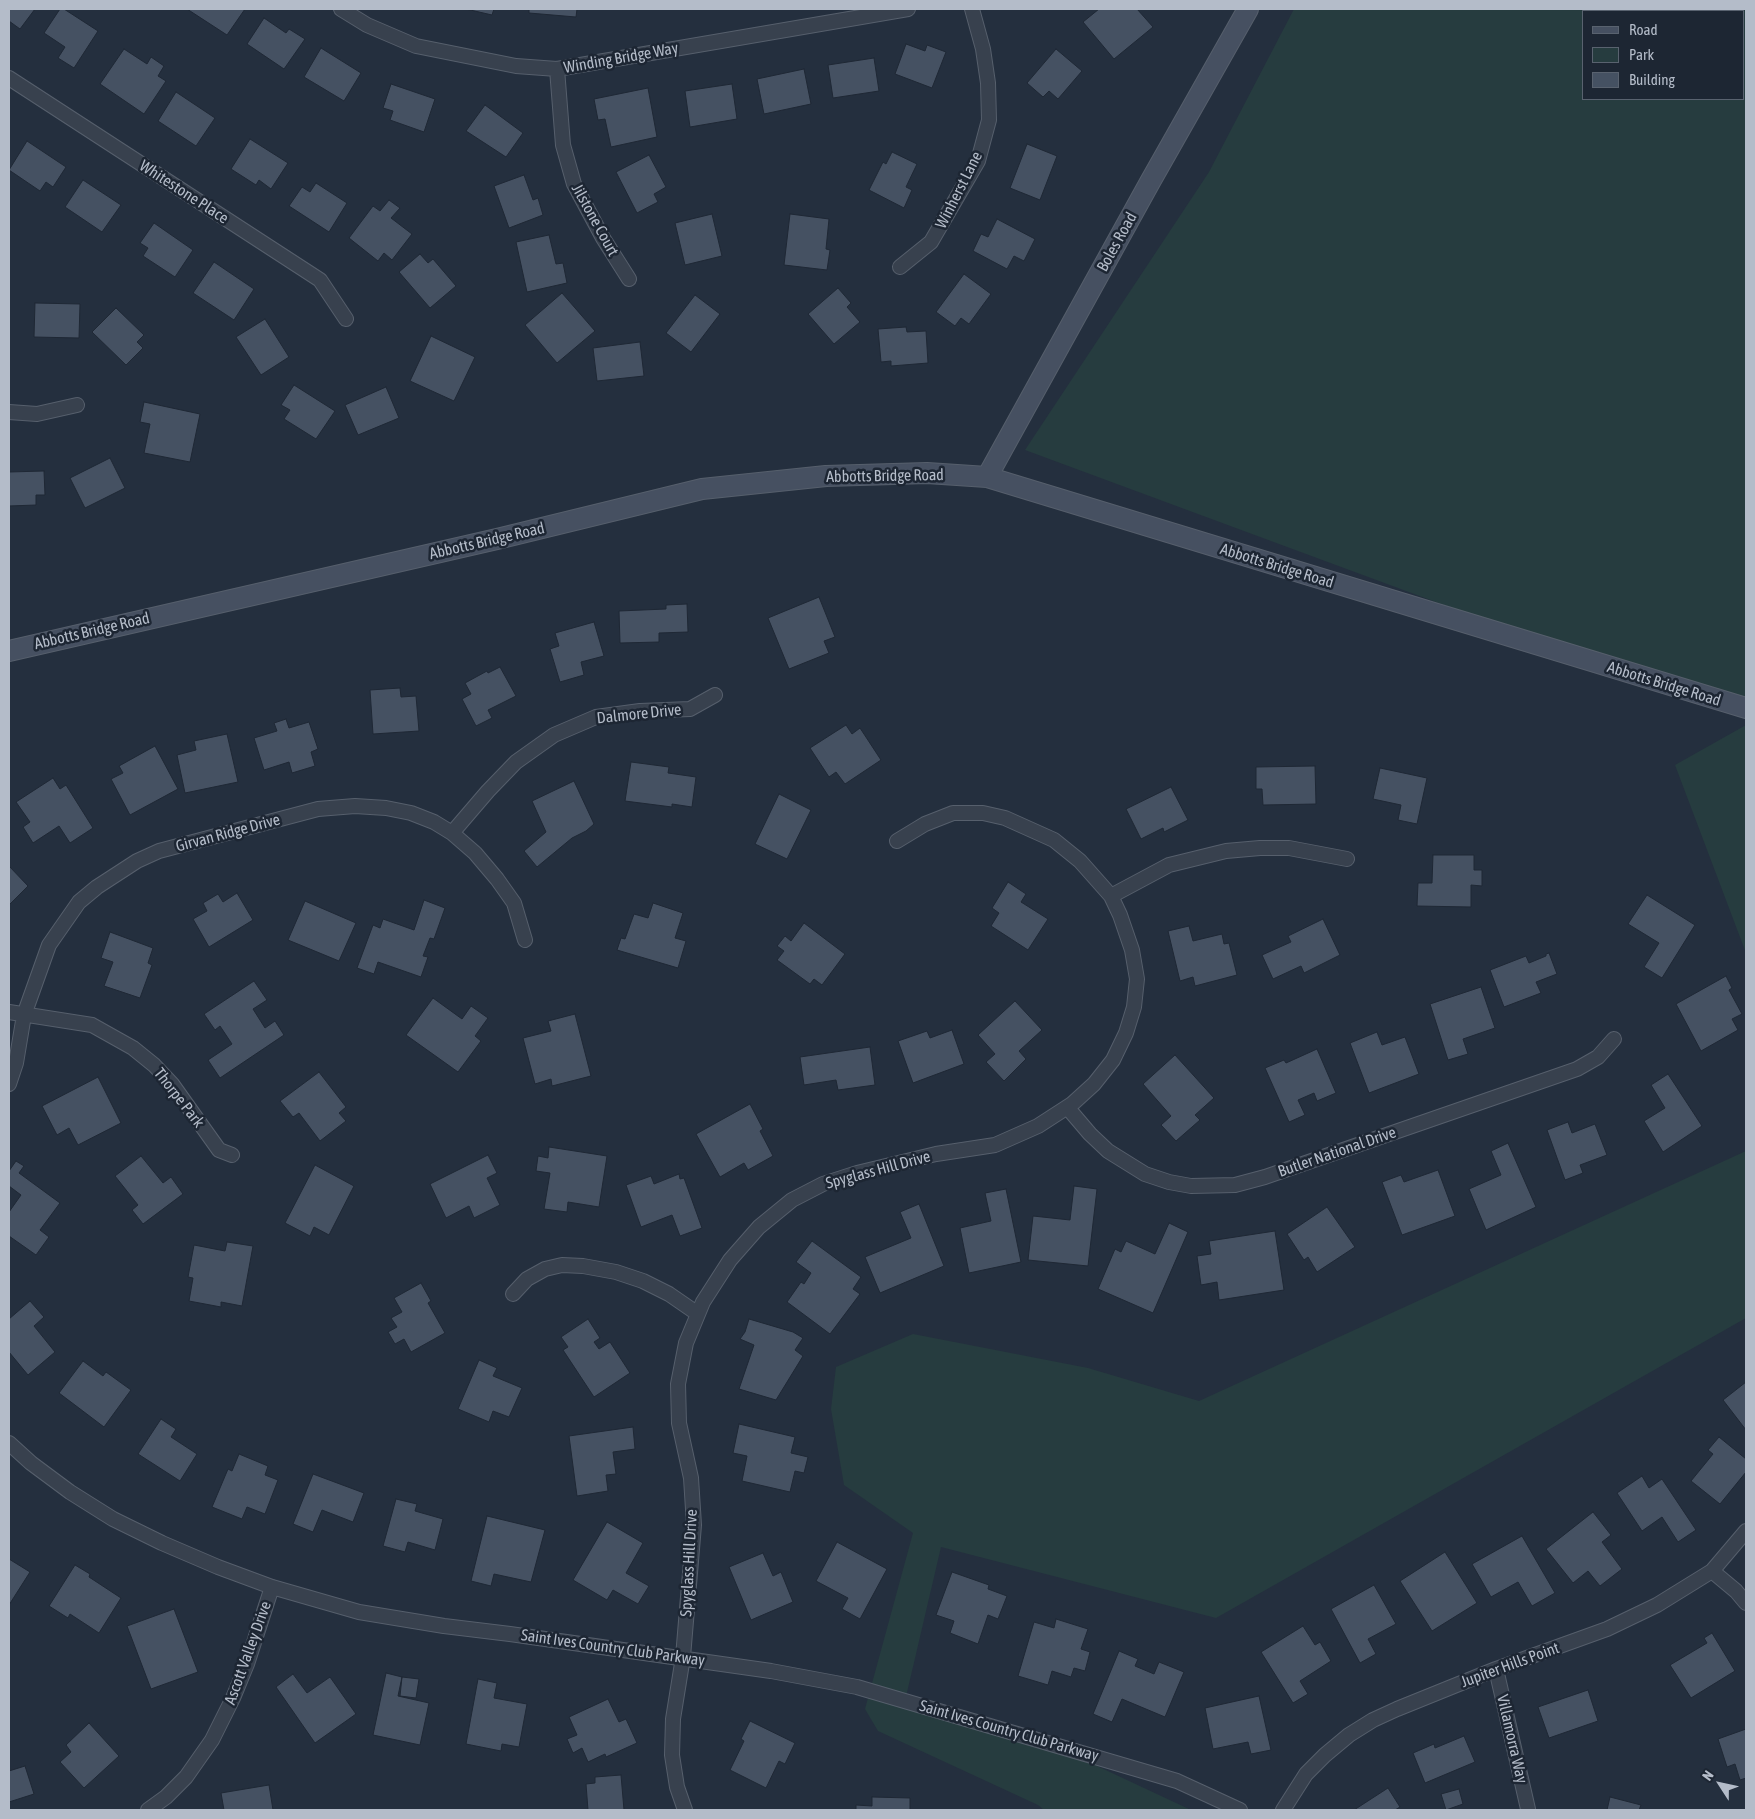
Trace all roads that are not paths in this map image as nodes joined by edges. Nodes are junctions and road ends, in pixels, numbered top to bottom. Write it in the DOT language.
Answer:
graph roads {
  1 [pos="341,9"];
  2 [pos="908,9"];
  3 [pos="972,9"];
  4 [pos="1248,9"];
  5 [pos="557,69"];
  6 [pos="9,78"];
  7 [pos="900,267"];
  8 [pos="629,279"];
  9 [pos="346,319"];
  10 [pos="78,405"];
  11 [pos="9,412"];
  12 [pos="987,477"];
  13 [pos="9,650"];
  14 [pos="715,695"];
  15 [pos="1746,708"];
  16 [pos="452,833"];
  17 [pos="897,841"];
  18 [pos="1347,858"];
  19 [pos="1111,896"];
  20 [pos="525,940"];
  21 [pos="9,1012"];
  22 [pos="24,1015"];
  23 [pos="1614,1039"];
  24 [pos="9,1084"];
  25 [pos="1067,1107"];
  26 [pos="232,1156"];
  27 [pos="513,1294"];
  28 [pos="698,1314"];
  29 [pos="9,1443"];
  30 [pos="1746,1531"];
  31 [pos="1712,1571"];
  32 [pos="272,1587"];
  33 [pos="1746,1604"];
  34 [pos="683,1658"];
  35 [pos="1496,1669"];
  36 [pos="1528,1809"];
  37 [pos="148,1810"];
  38 [pos="685,1810"];
  39 [pos="1240,1810"];
  40 [pos="1283,1810"];
  1 -- 5 [label="street, Winding Bridge Way"];
  2 -- 5 [label="street, Winding Bridge Way"];
  3 -- 7 [label="street, Winherst Lane"];
  4 -- 12 [label="main road, Boles Road"];
  5 -- 8 [label="street, Jilstone Court"];
  6 -- 9 [label="street, Whitestone Place"];
  10 -- 11 [label="street"];
  12 -- 13 [label="main road, Abbotts Bridge Road"];
  12 -- 15 [label="main road, Abbotts Bridge Road"];
  14 -- 16 [label="street, Dalmore Drive"];
  16 -- 20 [label="street, Girvan Ridge Drive"];
  16 -- 22 [label="street, Girvan Ridge Drive"];
  17 -- 19 [label="street, Spyglass Hill Drive"];
  18 -- 19 [label="street"];
  19 -- 25 [label="street, Spyglass Hill Drive"];
  21 -- 22 [label="street, Thorpe Park"];
  22 -- 24 [label="street, Girvan Ridge Drive"];
  22 -- 26 [label="street, Thorpe Park"];
  23 -- 25 [label="street, Butler National Drive"];
  25 -- 28 [label="street, Spyglass Hill Drive"];
  27 -- 28 [label="street"];
  28 -- 34 [label="street, Spyglass Hill Drive"];
  29 -- 32 [label="street, Saint Ives Country Club Parkway"];
  30 -- 31 [label="street, Jupiter Hills Point"];
  31 -- 33 [label="street"];
  31 -- 35 [label="street, Jupiter Hills Point"];
  32 -- 34 [label="street, Saint Ives Country Club Parkway"];
  32 -- 37 [label="street, Ascott Valley Drive"];
  34 -- 38 [label="street, Spyglass Hill Drive"];
  34 -- 39 [label="street, Saint Ives Country Club Parkway"];
  35 -- 36 [label="street, Villamorra Way"];
  35 -- 40 [label="street, Jupiter Hills Point"];
}
